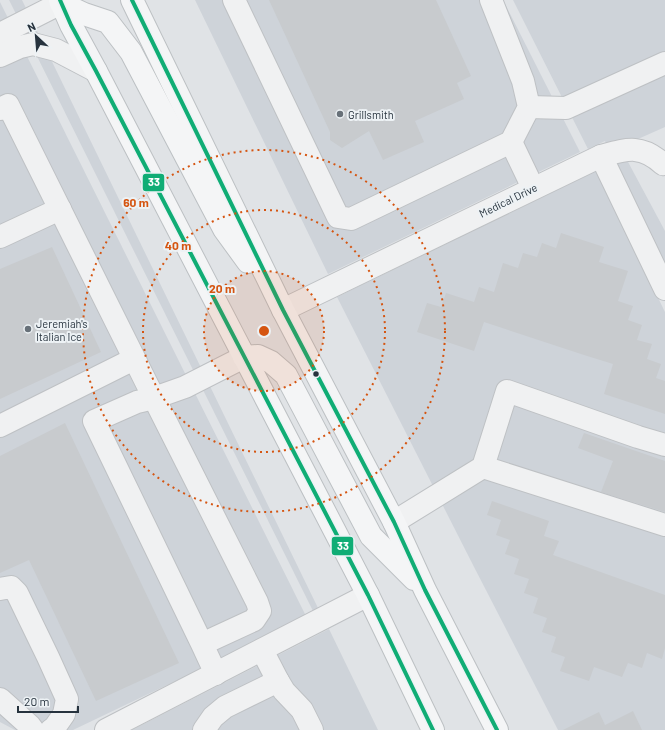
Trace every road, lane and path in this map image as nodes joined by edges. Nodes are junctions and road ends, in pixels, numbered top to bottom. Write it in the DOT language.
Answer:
graph roads {
  1 [pos="132,0"];
  2 [pos="234,0"];
  3 [pos="490,0"];
  4 [pos="60,2"];
  5 [pos="0,34"];
  6 [pos="0,56"];
  7 [pos="665,63"];
  8 [pos="96,71"];
  9 [pos="529,107"];
  10 [pos="0,109"];
  11 [pos="511,142"];
  12 [pos="600,156"];
  13 [pos="664,164"];
  14 [pos="533,188"];
  15 [pos="60,209"];
  16 [pos="0,236"];
  17 [pos="665,289"];
  18 [pos="283,310"];
  19 [pos="244,357"];
  20 [pos="134,359"];
  21 [pos="154,398"];
  22 [pos="0,426"];
  23 [pos="665,445"];
  24 [pos="483,467"];
  25 [pos="394,522"];
  26 [pos="665,525"];
  27 [pos="0,589"];
  28 [pos="425,590"];
  29 [pos="368,596"];
  30 [pos="202,644"];
  31 [pos="262,650"];
  32 [pos="216,674"];
  33 [pos="278,682"];
  34 [pos="0,699"];
  35 [pos="33,730"];
  36 [pos="52,730"];
  37 [pos="106,730"];
  38 [pos="204,730"];
  39 [pos="312,730"];
  40 [pos="433,730"];
  41 [pos="497,730"];
  1 -- 18 [label="main road"];
  2 -- 11 [label="street"];
  3 -- 9 [label="street"];
  4 -- 5 [label="street"];
  4 -- 8 [label="main road"];
  4 -- 18 [label="main road"];
  6 -- 8 [label="street"];
  7 -- 9 [label="street"];
  8 -- 19 [label="main road"];
  9 -- 11 [label="street"];
  10 -- 15 [label="street"];
  11 -- 14 [label="street"];
  12 -- 13 [label="street, Medical Drive"];
  12 -- 14 [label="street, Medical Drive"];
  12 -- 17 [label="street"];
  14 -- 18 [label="street, Medical Drive"];
  15 -- 16 [label="street"];
  15 -- 20 [label="street"];
  18 -- 25 [label="main road"];
  19 -- 21 [label="street"];
  19 -- 28 [label="main road"];
  19 -- 29 [label="main road"];
  20 -- 21 [label="street"];
  20 -- 22 [label="street"];
  21 -- 30 [label="street"];
  21 -- 30 [label="street"];
  23 -- 24 [label="street"];
  24 -- 25 [label="street"];
  24 -- 26 [label="street"];
  25 -- 28 [label="main road"];
  27 -- 36 [label="street"];
  28 -- 41 [label="main road"];
  29 -- 31 [label="street"];
  29 -- 40 [label="main road"];
  30 -- 32 [label="street"];
  31 -- 32 [label="street"];
  31 -- 33 [label="street"];
  32 -- 37 [label="street"];
  33 -- 38 [label="street"];
  33 -- 39 [label="street"];
  34 -- 35 [label="street"];
}
